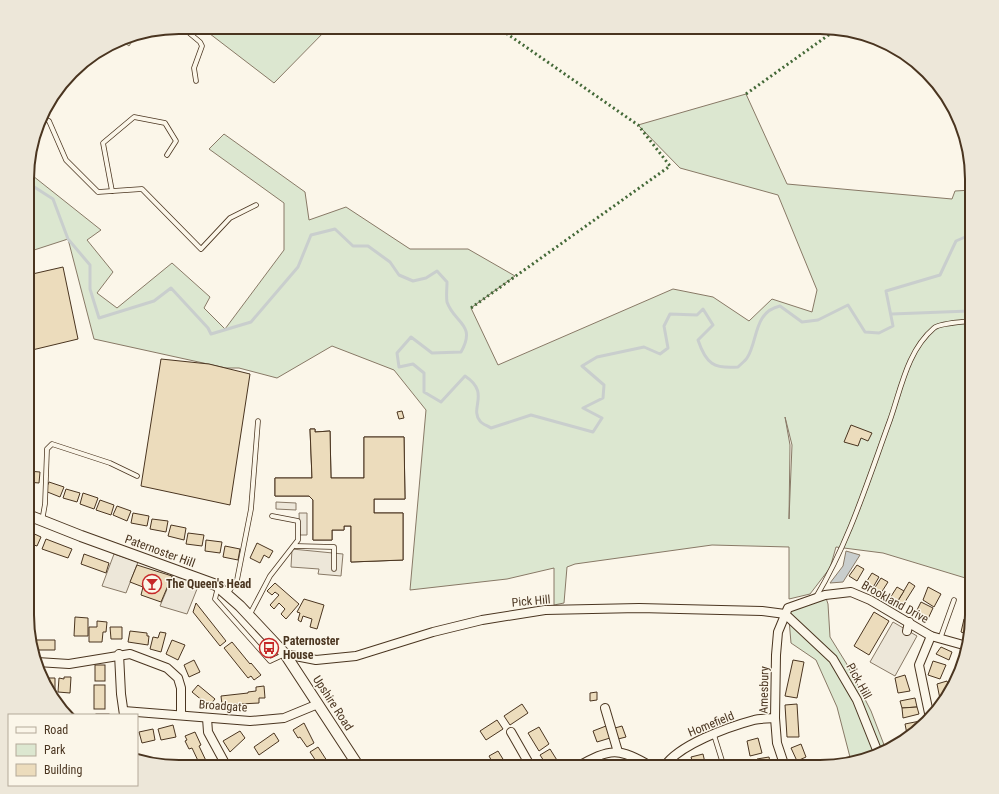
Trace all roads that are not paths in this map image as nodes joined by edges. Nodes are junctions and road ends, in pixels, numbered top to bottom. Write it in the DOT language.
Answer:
graph roads {
  1 [pos="190,34"];
  2 [pos="196,81"];
  3 [pos="47,120"];
  4 [pos="167,155"];
  5 [pos="112,191"];
  6 [pos="256,205"];
  7 [pos="965,322"];
  8 [pos="258,421"];
  9 [pos="137,476"];
  10 [pos="272,516"];
  11 [pos="34,518"];
  12 [pos="42,521"];
  13 [pos="295,546"];
  14 [pos="334,569"];
  15 [pos="218,586"];
  16 [pos="227,594"];
  17 [pos="815,599"];
  18 [pos="954,600"];
  19 [pos="786,611"];
  20 [pos="249,616"];
  21 [pos="909,622"];
  22 [pos="907,631"];
  23 [pos="931,636"];
  24 [pos="940,639"];
  25 [pos="962,645"];
  26 [pos="119,654"];
  27 [pos="284,654"];
  28 [pos="42,662"];
  29 [pos="318,704"];
  30 [pos="605,708"];
  31 [pos="929,711"];
  32 [pos="124,713"];
  33 [pos="181,715"];
  34 [pos="207,718"];
  35 [pos="775,718"];
  36 [pos="511,732"];
  37 [pos="714,735"];
  38 [pos="876,748"];
  39 [pos="618,752"];
  40 [pos="223,760"];
  41 [pos="354,760"];
  42 [pos="527,760"];
  43 [pos="589,760"];
  44 [pos="640,760"];
  45 [pos="668,760"];
  46 [pos="722,760"];
  47 [pos="783,760"];
  1 -- 2 [label="lane"];
  3 -- 5 [label="lane"];
  4 -- 5 [label="lane"];
  5 -- 6 [label="lane"];
  7 -- 17 [label="lane"];
  8 -- 16 [label="lane"];
  9 -- 12 [label="lane"];
  10 -- 13 [label="lane"];
  11 -- 12 [label="street, Paternoster Hill"];
  12 -- 15 [label="street, Paternoster Hill"];
  13 -- 14 [label="lane"];
  13 -- 20 [label="lane"];
  15 -- 16 [label="street, Paternoster Hill"];
  15 -- 27 [label="lane"];
  16 -- 20 [label="street, Paternoster Hill"];
  17 -- 19 [label="street, Brookland Drive"];
  17 -- 21 [label="street, Brookland Drive"];
  18 -- 24 [label="lane"];
  19 -- 27 [label="street, Pick Hill"];
  19 -- 35 [label="street, Amesbury"];
  19 -- 38 [label="street, Pick Hill"];
  20 -- 27 [label="street, Paternoster Hill"];
  21 -- 22 [label="street"];
  21 -- 23 [label="street, Brookland Drive"];
  23 -- 24 [label="street, Brookland Drive"];
  23 -- 31 [label="street"];
  24 -- 25 [label="street, Brookland Drive"];
  26 -- 28 [label="street"];
  26 -- 32 [label="street"];
  26 -- 33 [label="street"];
  27 -- 29 [label="street, Upshire Road"];
  29 -- 34 [label="street, Broadgate"];
  29 -- 41 [label="street, Upshire Road"];
  30 -- 39 [label="street"];
  32 -- 33 [label="street, Broadgate"];
  33 -- 34 [label="street, Broadgate"];
  34 -- 40 [label="street"];
  35 -- 37 [label="street, Homefield"];
  35 -- 47 [label="street, Amesbury"];
  36 -- 42 [label="street"];
  37 -- 45 [label="street, Homefield"];
  37 -- 46 [label="lane"];
  39 -- 43 [label="street"];
  39 -- 44 [label="street"];
}
